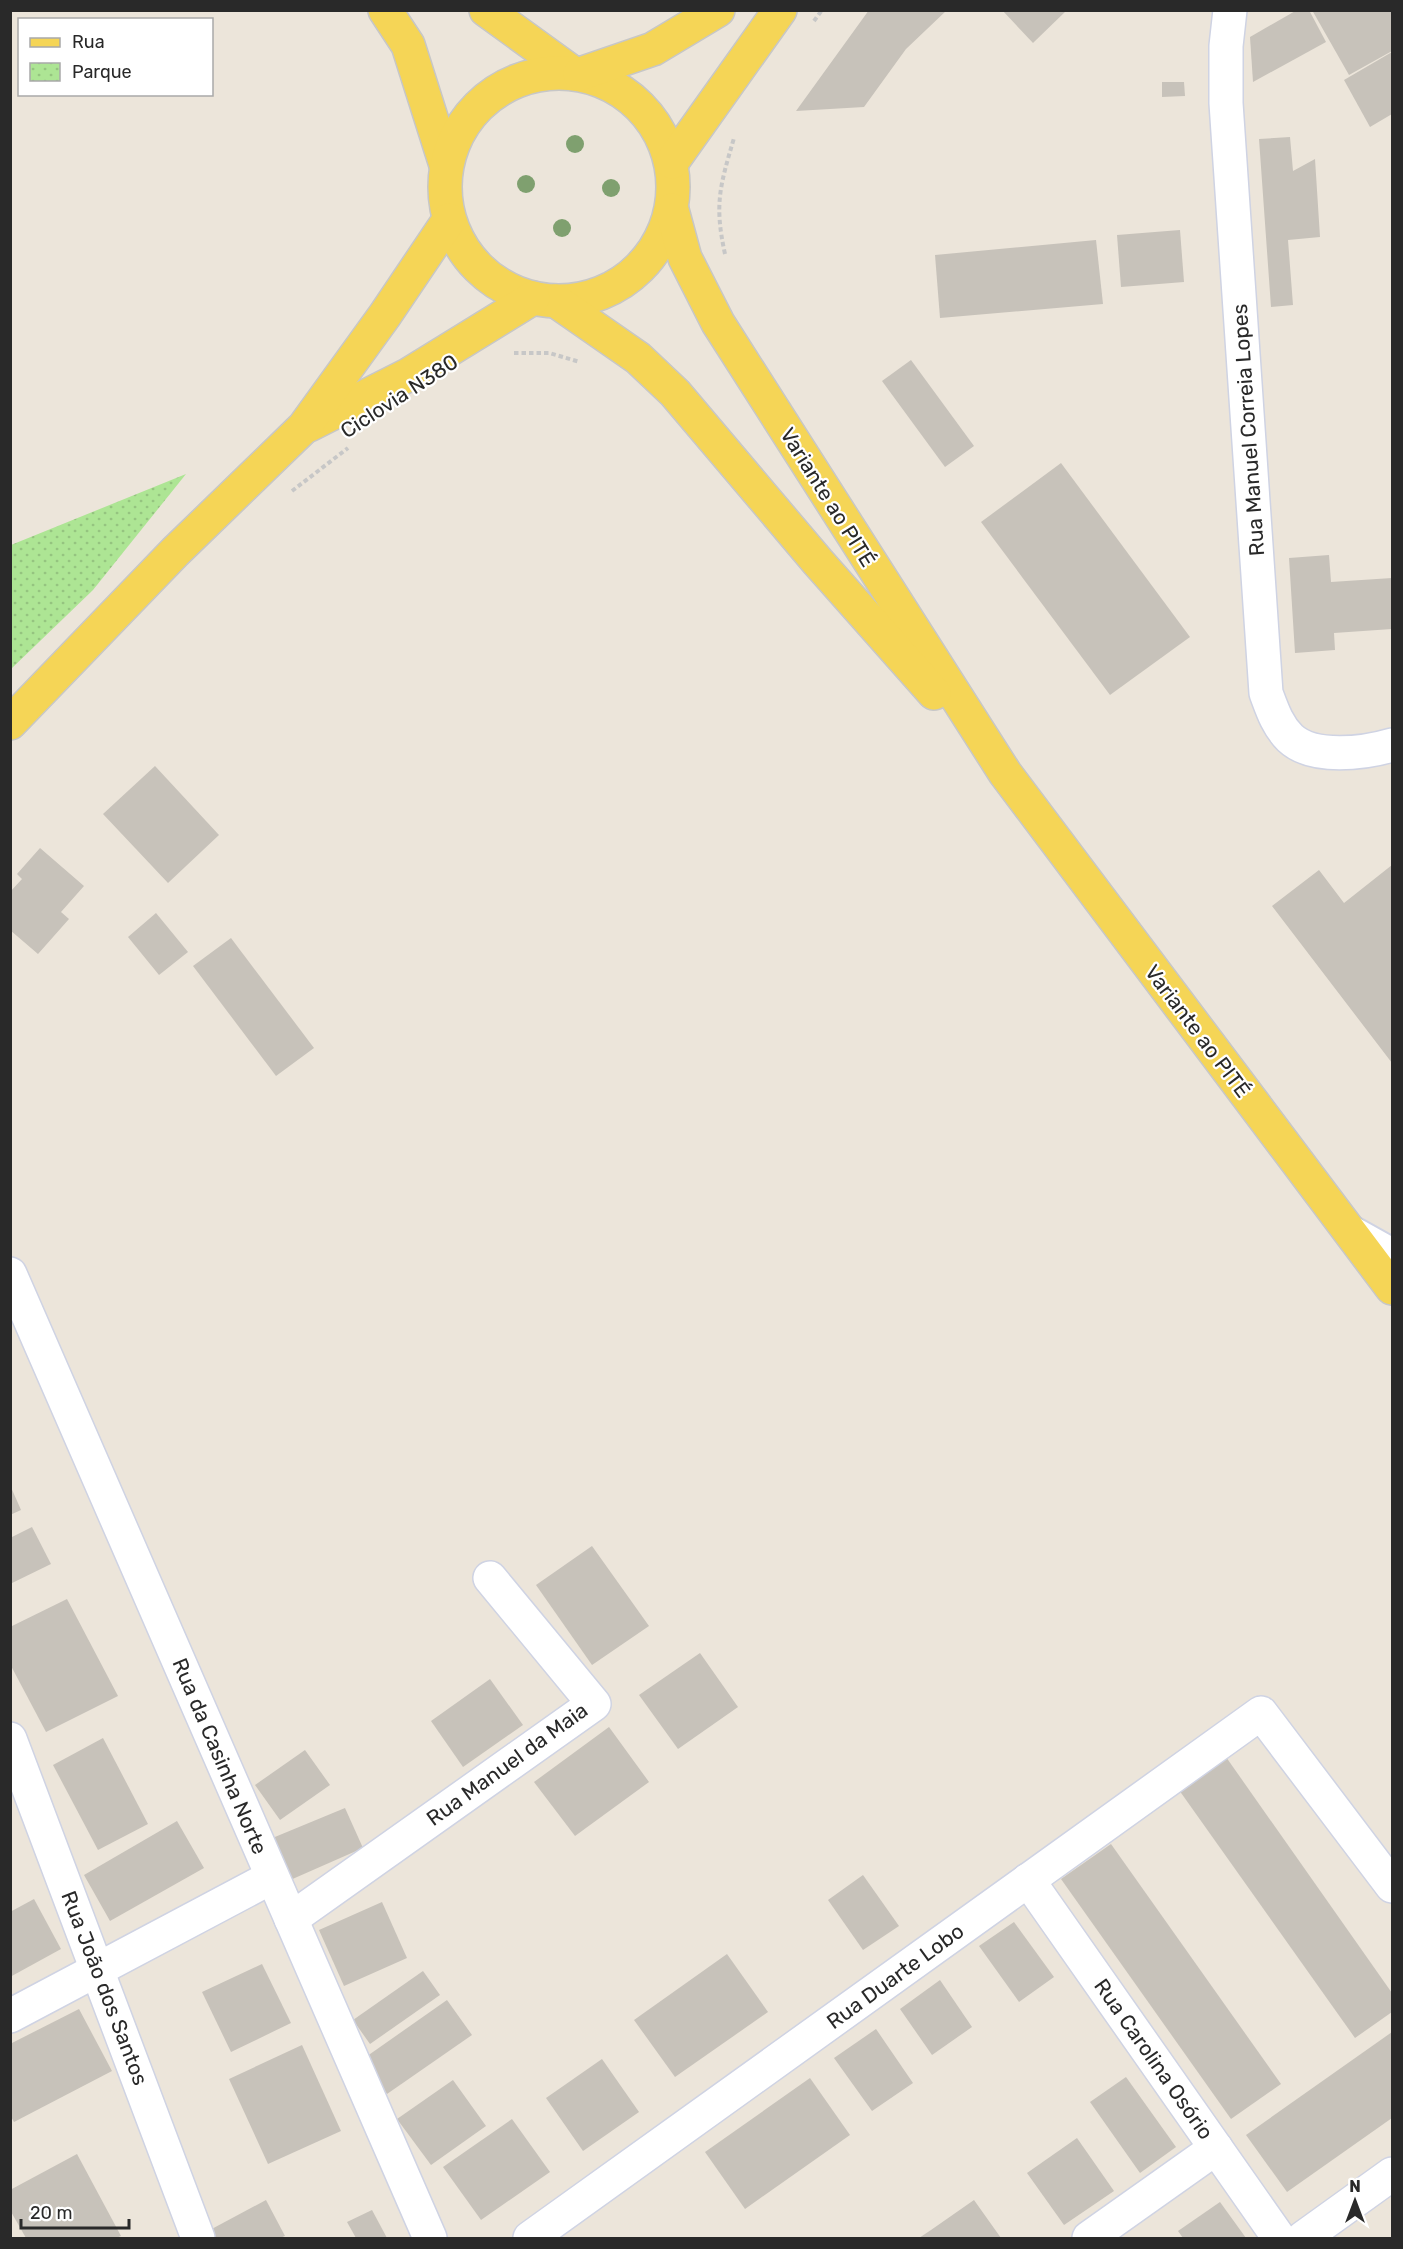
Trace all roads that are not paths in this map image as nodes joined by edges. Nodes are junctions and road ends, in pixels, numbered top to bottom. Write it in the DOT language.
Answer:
graph roads {
  1 [pos="385,10"];
  2 [pos="486,10"];
  3 [pos="718,10"];
  4 [pos="780,10"];
  5 [pos="1230,10"];
  6 [pos="576,73"];
  7 [pos="672,162"];
  8 [pos="446,165"];
  9 [pos="672,210"];
  10 [pos="449,220"];
  11 [pos="544,300"];
  12 [pos="304,427"];
  13 [pos="10,723"];
  14 [pos="1392,745"];
  15 [pos="1005,773"];
  16 [pos="1341,1220"];
  17 [pos="1392,1249"];
  18 [pos="10,1274"];
  19 [pos="1392,1288"];
  20 [pos="490,1578"];
  21 [pos="10,1739"];
  22 [pos="272,1877"];
  23 [pos="1029,1880"];
  24 [pos="1392,1886"];
  25 [pos="291,1919"];
  26 [pos="99,1969"];
  27 [pos="10,2016"];
  28 [pos="1216,2148"];
  29 [pos="1392,2174"];
  30 [pos="198,2238"];
  31 [pos="430,2238"];
  32 [pos="530,2238"];
  33 [pos="1089,2238"];
  34 [pos="1279,2238"];
  35 [pos="1304,2238"];
  1 -- 8 [label="main road"];
  2 -- 6 [label="main road"];
  3 -- 6 [label="main road"];
  4 -- 7 [label="main road"];
  5 -- 14 [label="street, Rua Manuel Correia Lopes"];
  6 -- 7 [label="main road"];
  6 -- 8 [label="main road"];
  7 -- 9 [label="main road"];
  8 -- 10 [label="main road"];
  9 -- 11 [label="main road"];
  9 -- 15 [label="main road, Variante ao PITÉ"];
  10 -- 11 [label="main road"];
  10 -- 12 [label="main road"];
  11 -- 12 [label="main road"];
  11 -- 15 [label="main road, Variante ao PITÉ"];
  12 -- 13 [label="main road"];
  15 -- 16 [label="main road, Variante ao PITÉ"];
  16 -- 17 [label="lane"];
  16 -- 19 [label="main road, Variante ao PITÉ"];
  18 -- 22 [label="street, Rua da Casinha Norte"];
  20 -- 25 [label="street, Rua Manuel da Maia"];
  21 -- 26 [label="street, Rua João dos Santos"];
  22 -- 25 [label="street, Rua da Casinha Norte"];
  22 -- 26 [label="street"];
  23 -- 24 [label="street, Rua Duarte Lobo"];
  23 -- 28 [label="street, Rua Carolina Osório"];
  23 -- 32 [label="street, Rua Duarte Lobo"];
  25 -- 31 [label="street, Rua da Casinha Norte"];
  26 -- 27 [label="street"];
  26 -- 30 [label="street, Rua João dos Santos"];
  28 -- 33 [label="street"];
  28 -- 34 [label="street, Rua Carolina Osório"];
  29 -- 35 [label="street"];
}
